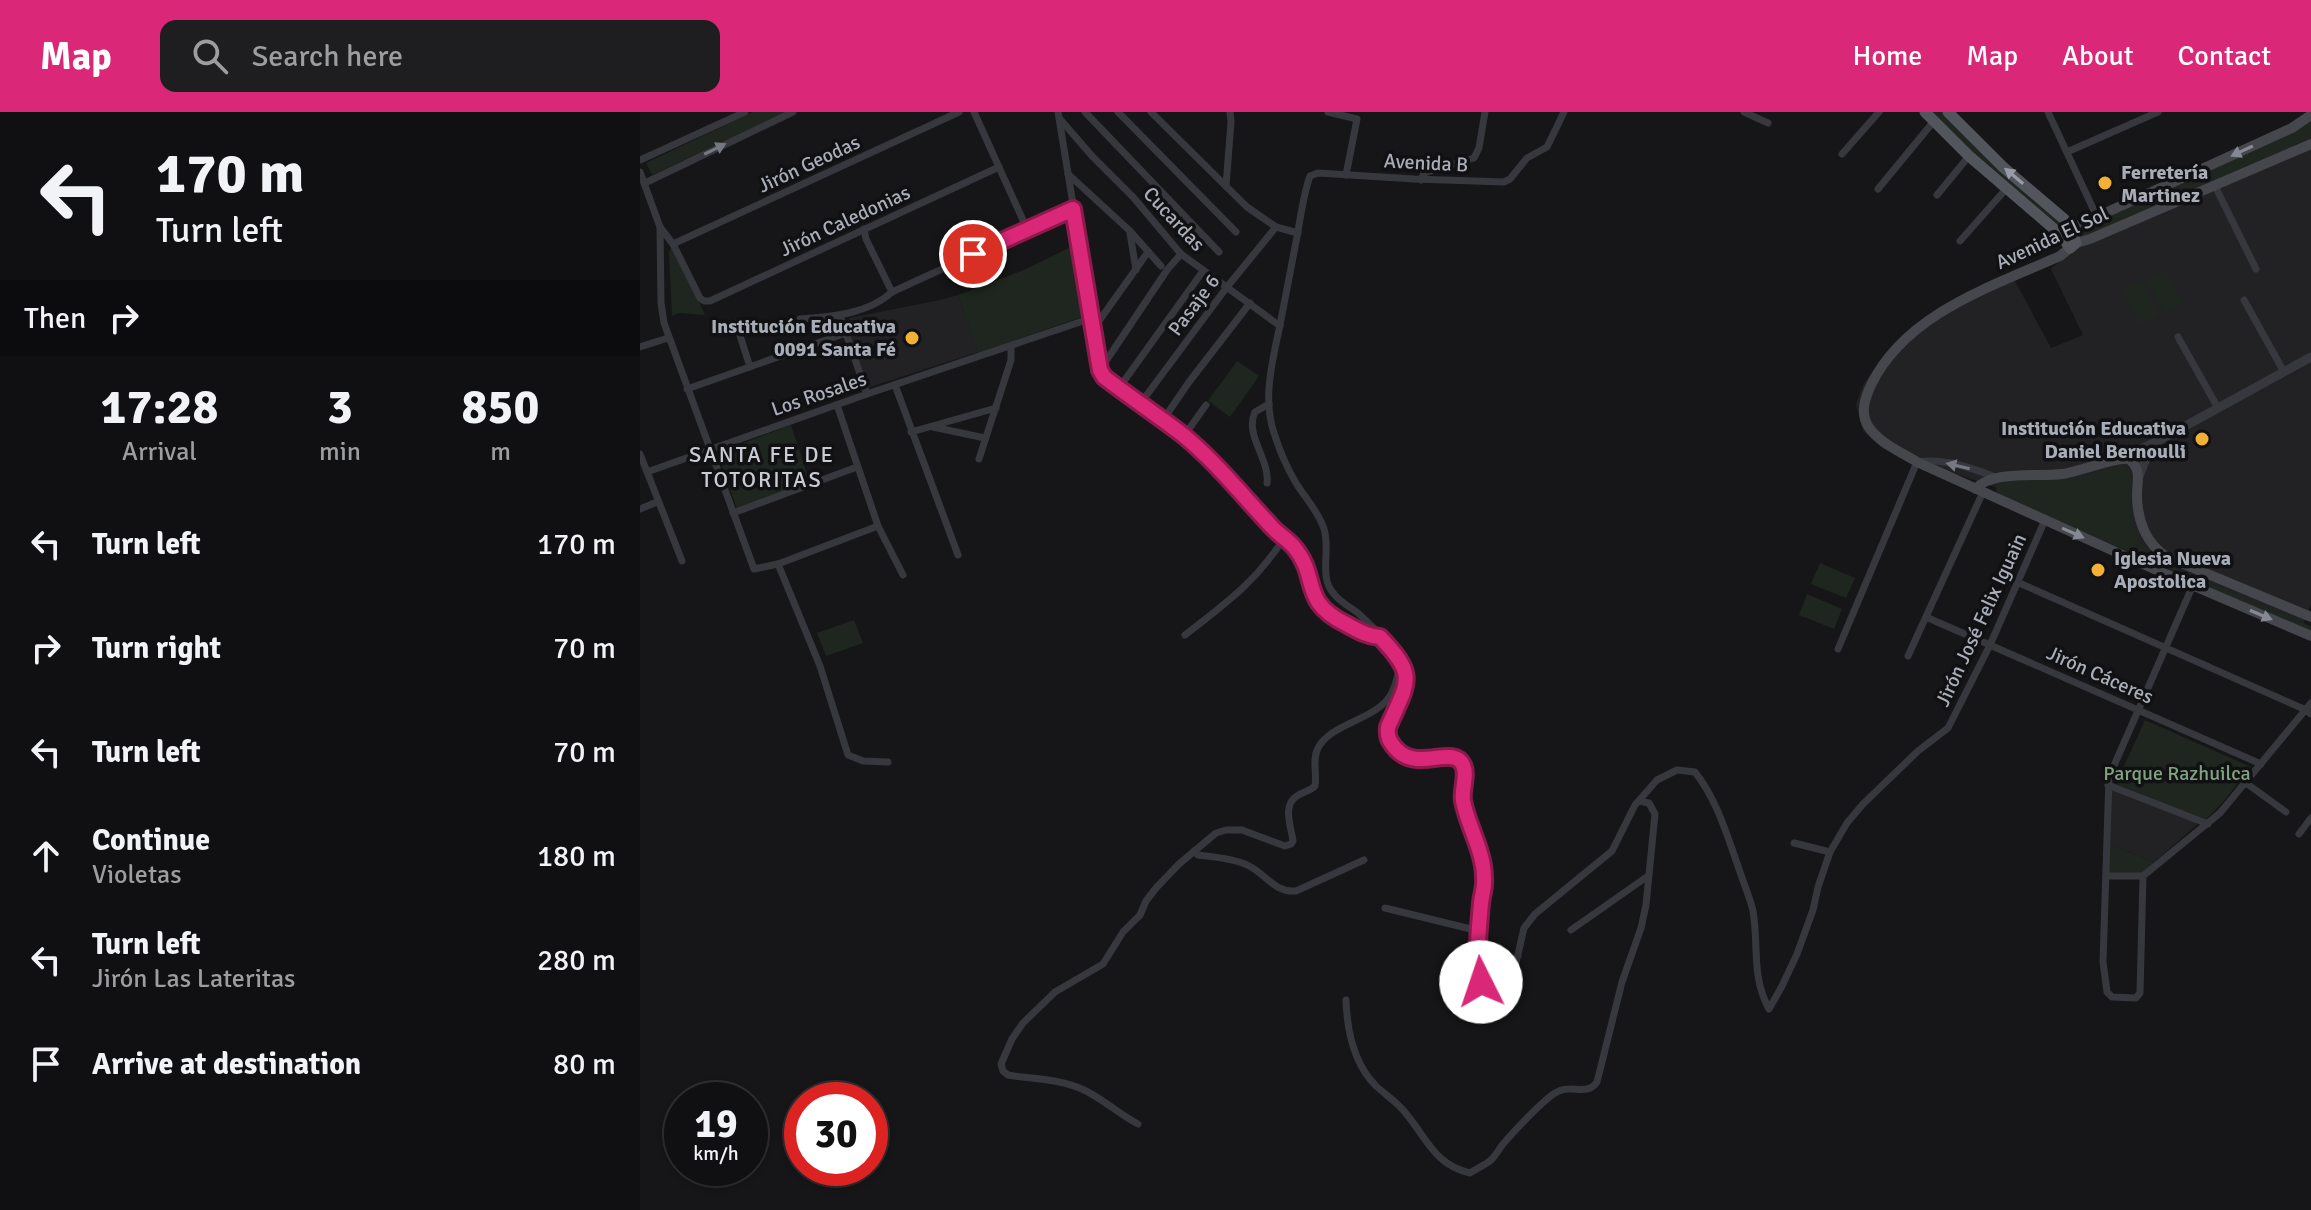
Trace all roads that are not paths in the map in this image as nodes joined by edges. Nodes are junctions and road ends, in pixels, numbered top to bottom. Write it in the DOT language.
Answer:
graph roads {
  1 [pos="745,112"];
  2 [pos="793,112"];
  3 [pos="959,112"];
  4 [pos="974,112"];
  5 [pos="1085,112"];
  6 [pos="1118,112"];
  7 [pos="1151,112"];
  8 [pos="1230,112"];
  9 [pos="1328,112"];
  10 [pos="1485,112"];
  11 [pos="1564,112"];
  12 [pos="1744,112"];
  13 [pos="1879,112"];
  14 [pos="1948,112"];
  15 [pos="2048,112"];
  16 [pos="2158,112"];
  17 [pos="1058,115"];
  18 [pos="2311,115"];
  19 [pos="1930,117"];
  20 [pos="1768,123"];
  21 [pos="2311,144"];
  22 [pos="2067,152"];
  23 [pos="1842,154"];
  24 [pos="1969,156"];
  25 [pos="640,160"];
  26 [pos="999,167"];
  27 [pos="640,172"];
  28 [pos="1068,174"];
  29 [pos="1346,175"];
  30 [pos="1421,180"];
  31 [pos="645,183"];
  32 [pos="1226,186"];
  33 [pos="2215,186"];
  34 [pos="1878,189"];
  35 [pos="2006,189"];
  36 [pos="1937,195"];
  37 [pos="1073,209"];
  38 [pos="2097,217"];
  39 [pos="660,227"];
  40 [pos="1276,227"];
  41 [pos="864,229"];
  42 [pos="1027,229"];
  43 [pos="2070,230"];
  44 [pos="1130,231"];
  45 [pos="1236,232"];
  46 [pos="1298,233"];
  47 [pos="1960,241"];
  48 [pos="673,244"];
  49 [pos="2073,245"];
  50 [pos="1148,252"];
  51 [pos="1219,252"];
  52 [pos="1181,254"];
  53 [pos="1161,266"];
  54 [pos="2256,269"];
  55 [pos="1136,270"];
  56 [pos="1203,271"];
  57 [pos="1227,287"];
  58 [pos="892,292"];
  59 [pos="2244,300"];
  60 [pos="1250,303"];
  61 [pos="840,316"];
  62 [pos="1092,318"];
  63 [pos="800,319"];
  64 [pos="736,323"];
  65 [pos="1280,326"];
  66 [pos="1094,328"];
  67 [pos="846,333"];
  68 [pos="640,336"];
  69 [pos="2178,337"];
  70 [pos="668,338"];
  71 [pos="1011,346"];
  72 [pos="642,347"];
  73 [pos="2311,357"];
  74 [pos="750,367"];
  75 [pos="1100,370"];
  76 [pos="2284,372"];
  77 [pos="895,385"];
  78 [pos="1119,388"];
  79 [pos="687,389"];
  80 [pos="867,394"];
  81 [pos="1140,404"];
  82 [pos="1269,404"];
  83 [pos="837,405"];
  84 [pos="1206,405"];
  85 [pos="996,408"];
  86 [pos="2218,408"];
  87 [pos="1163,420"];
  88 [pos="930,426"];
  89 [pos="911,432"];
  90 [pos="1184,436"];
  91 [pos="985,438"];
  92 [pos="2158,441"];
  93 [pos="709,449"];
  94 [pos="640,454"];
  95 [pos="2122,457"];
  96 [pos="979,459"];
  97 [pos="1917,462"];
  98 [pos="857,467"];
  99 [pos="647,472"];
  100 [pos="2138,477"];
  101 [pos="1998,478"];
  102 [pos="1267,483"];
  103 [pos="1980,490"];
  104 [pos="657,502"];
  105 [pos="640,509"];
  106 [pos="733,513"];
  107 [pos="2045,520"];
  108 [pos="878,526"];
  109 [pos="1284,538"];
  110 [pos="958,555"];
  111 [pos="682,561"];
  112 [pos="778,564"];
  113 [pos="903,575"];
  114 [pos="2017,582"];
  115 [pos="2193,585"];
  116 [pos="1926,617"];
  117 [pos="2311,617"];
  118 [pos="1185,635"];
  119 [pos="2311,636"];
  120 [pos="1380,637"];
  121 [pos="1990,645"];
  122 [pos="2166,647"];
  123 [pos="1838,649"];
  124 [pos="1908,656"];
  125 [pos="1401,660"];
  126 [pos="2309,709"];
  127 [pos="2139,710"];
  128 [pos="888,762"];
  129 [pos="2261,764"];
  130 [pos="2246,783"];
  131 [pos="2108,785"];
  132 [pos="1639,801"];
  133 [pos="2286,812"];
  134 [pos="2311,818"];
  135 [pos="2208,824"];
  136 [pos="2299,834"];
  137 [pos="1794,843"];
  138 [pos="1194,851"];
  139 [pos="1830,852"];
  140 [pos="1364,860"];
  141 [pos="1648,876"];
  142 [pos="2106,876"];
  143 [pos="2143,876"];
  144 [pos="1385,908"];
  145 [pos="1571,930"];
  146 [pos="1479,931"];
  147 [pos="1518,956"];
  148 [pos="1346,1000"];
  149 [pos="1477,1010"];
  150 [pos="1138,1124"];
  1 -- 25 [label="street"];
  31 -- 2 [label="street, one-way"];
  3 -- 48 [label="street, Jirón Geodas"];
  4 -- 26 [label="street"];
  5 -- 51 [label="street"];
  6 -- 45 [label="street"];
  7 -- 32 [label="street"];
  8 -- 32 [label="street"];
  9 -- 29 [label="street"];
  10 -- 30 [label="street"];
  11 -- 30 [label="street, Avenida B"];
  12 -- 20 [label="street"];
  13 -- 23 [label="street"];
  43 -- 14 [label="main road, one-way"];
  15 -- 22 [label="street"];
  16 -- 22 [label="street"];
  17 -- 28 [label="street"];
  17 -- 52 [label="street, Cucardas"];
  18 -- 38 [label="main road, Avenida El Sol, one-way"];
  19 -- 24 [label="main road"];
  19 -- 34 [label="street"];
  21 -- 33 [label="main road, Avenida El Sol"];
  22 -- 38 [label="street"];
  24 -- 35 [label="main road"];
  24 -- 36 [label="street"];
  26 -- 41 [label="street, Jirón Caledonias"];
  26 -- 42 [label="street"];
  27 -- 31 [label="street"];
  28 -- 37 [label="street"];
  28 -- 44 [label="street"];
  29 -- 30 [label="street, Avenida B"];
  29 -- 46 [label="street, Avenida B"];
  31 -- 39 [label="street"];
  32 -- 40 [label="street"];
  33 -- 49 [label="main road, Avenida El Sol"];
  33 -- 54 [label="street"];
  35 -- 43 [label="main road"];
  35 -- 47 [label="street"];
  37 -- 42 [label="street"];
  37 -- 62 [label="street"];
  38 -- 43 [label="main road, Avenida El Sol"];
  39 -- 48 [label="street"];
  39 -- 70 [label="street"];
  40 -- 46 [label="street"];
  40 -- 57 [label="street, Pasaje 6"];
  41 -- 48 [label="street, Jirón Caledonias"];
  41 -- 58 [label="street"];
  42 -- 58 [label="street"];
  43 -- 49 [label="main road"];
  44 -- 50 [label="street"];
  44 -- 55 [label="street"];
  46 -- 65 [label="street"];
  49 -- 97 [label="main road, Avenida El Sol"];
  50 -- 53 [label="street"];
  50 -- 55 [label="street"];
  52 -- 56 [label="street, Cucardas"];
  52 -- 75 [label="street"];
  55 -- 66 [label="street"];
  56 -- 57 [label="street, Cucardas"];
  56 -- 78 [label="street"];
  57 -- 60 [label="street, Cucardas"];
  57 -- 81 [label="street, Pasaje 6"];
  58 -- 61 [label="street"];
  59 -- 76 [label="street"];
  60 -- 65 [label="street, Cucardas"];
  60 -- 87 [label="street"];
  61 -- 63 [label="street"];
  61 -- 67 [label="street"];
  62 -- 66 [label="street"];
  62 -- 71 [label="street, Los Rosales"];
  64 -- 74 [label="street"];
  65 -- 82 [label="street"];
  66 -- 75 [label="street"];
  67 -- 74 [label="street"];
  67 -- 80 [label="street"];
  68 -- 72 [label="street"];
  69 -- 86 [label="street"];
  70 -- 72 [label="street"];
  70 -- 79 [label="street"];
  71 -- 77 [label="street, Los Rosales"];
  71 -- 85 [label="street"];
  73 -- 76 [label="street"];
  74 -- 79 [label="street"];
  75 -- 78 [label="street"];
  76 -- 86 [label="street"];
  77 -- 80 [label="street, Los Rosales"];
  77 -- 89 [label="street"];
  78 -- 81 [label="street"];
  79 -- 93 [label="street"];
  80 -- 83 [label="street, Los Rosales"];
  81 -- 87 [label="street"];
  82 -- 102 [label="street"];
  82 -- 120 [label="street"];
  83 -- 93 [label="street, Los Rosales"];
  83 -- 98 [label="street"];
  84 -- 90 [label="street"];
  85 -- 88 [label="street"];
  85 -- 91 [label="street"];
  86 -- 92 [label="street"];
  87 -- 90 [label="street"];
  88 -- 89 [label="street"];
  88 -- 91 [label="street"];
  89 -- 110 [label="street"];
  90 -- 109 [label="street"];
  91 -- 96 [label="street"];
  92 -- 95 [label="street"];
  92 -- 100 [label="street"];
  93 -- 99 [label="street, Los Rosales"];
  93 -- 106 [label="street"];
  94 -- 99 [label="street"];
  95 -- 100 [label="main road"];
  95 -- 101 [label="main road"];
  101 -- 97 [label="street, one-way"];
  97 -- 103 [label="main road"];
  97 -- 123 [label="street"];
  98 -- 106 [label="street"];
  98 -- 108 [label="street"];
  99 -- 104 [label="street"];
  100 -- 117 [label="main road"];
  101 -- 103 [label="main road"];
  103 -- 107 [label="main road"];
  103 -- 116 [label="street"];
  104 -- 105 [label="street"];
  104 -- 111 [label="street"];
  106 -- 112 [label="street"];
  107 -- 114 [label="street, Jirón José Felix Iguain"];
  107 -- 115 [label="main road, one-way"];
  108 -- 112 [label="street"];
  108 -- 113 [label="street"];
  109 -- 118 [label="street"];
  109 -- 120 [label="street"];
  112 -- 128 [label="street"];
  114 -- 121 [label="street, Jirón José Felix Iguain"];
  114 -- 122 [label="street"];
  115 -- 119 [label="main road, one-way"];
  115 -- 122 [label="street"];
  116 -- 121 [label="street, Jirón Cáceres"];
  116 -- 124 [label="street"];
  120 -- 125 [label="street"];
  121 -- 127 [label="street, Jirón Cáceres"];
  121 -- 139 [label="street, Jirón José Felix Iguain"];
  122 -- 126 [label="street"];
  122 -- 127 [label="street"];
  125 -- 138 [label="street"];
  125 -- 146 [label="street"];
  126 -- 129 [label="street"];
  127 -- 129 [label="street, Jirón Cáceres"];
  127 -- 131 [label="street"];
  129 -- 130 [label="street"];
  130 -- 133 [label="street"];
  130 -- 135 [label="street"];
  131 -- 135 [label="street"];
  131 -- 142 [label="street"];
  132 -- 139 [label="street, Jirón José Felix Iguain"];
  132 -- 141 [label="street"];
  132 -- 147 [label="street"];
  134 -- 136 [label="street"];
  135 -- 143 [label="street"];
  137 -- 139 [label="street"];
  138 -- 140 [label="street"];
  138 -- 150 [label="street"];
  141 -- 145 [label="street"];
  141 -- 148 [label="street"];
  142 -- 143 [label="street"];
  142 -- 143 [label="street"];
  144 -- 146 [label="street"];
  146 -- 147 [label="street"];
  147 -- 149 [label="street"];
}
